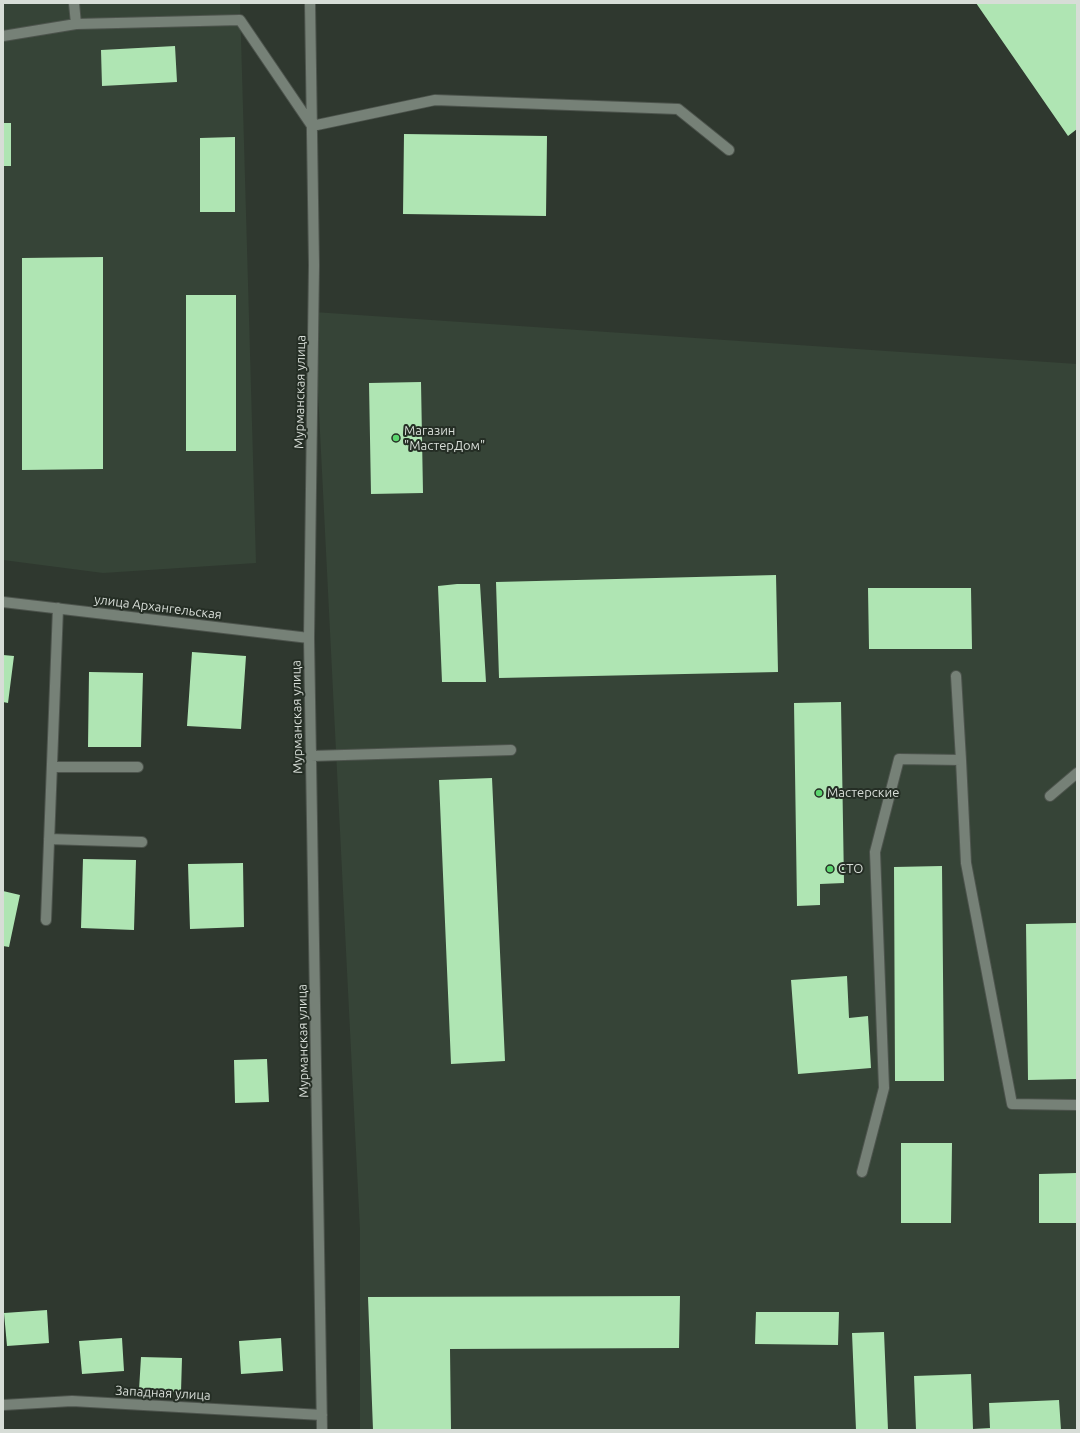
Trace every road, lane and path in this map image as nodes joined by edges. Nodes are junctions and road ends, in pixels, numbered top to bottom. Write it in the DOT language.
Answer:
graph roads {
  1 [pos="74,3"];
  2 [pos="310,3"];
  3 [pos="76,24"];
  4 [pos="3,36"];
  5 [pos="312,126"];
  6 [pos="729,150"];
  7 [pos="3,602"];
  8 [pos="58,608"];
  9 [pos="309,638"];
  10 [pos="956,676"];
  11 [pos="511,750"];
  12 [pos="311,756"];
  13 [pos="961,760"];
  14 [pos="52,767"];
  15 [pos="138,767"];
  16 [pos="1077,773"];
  17 [pos="1050,796"];
  18 [pos="49,839"];
  19 [pos="142,842"];
  20 [pos="46,920"];
  21 [pos="1077,1105"];
  22 [pos="862,1172"];
  23 [pos="3,1405"];
  24 [pos="322,1415"];
  25 [pos="322,1430"];
  1 -- 3 [label="street"];
  2 -- 5 [label="street, Мурманская улица"];
  3 -- 4 [label="street"];
  3 -- 5 [label="street"];
  5 -- 6 [label="street"];
  5 -- 9 [label="street, Мурманская улица"];
  7 -- 8 [label="street, улица Архангельская"];
  8 -- 9 [label="street, улица Архангельская"];
  8 -- 14 [label="street"];
  9 -- 12 [label="street, Мурманская улица"];
  10 -- 13 [label="street"];
  11 -- 12 [label="street"];
  12 -- 24 [label="street, Мурманская улица"];
  13 -- 21 [label="street"];
  13 -- 22 [label="street"];
  14 -- 15 [label="street"];
  14 -- 18 [label="street"];
  16 -- 17 [label="street"];
  18 -- 19 [label="street"];
  18 -- 20 [label="street"];
  23 -- 24 [label="street, Западная улица"];
  24 -- 25 [label="street, Мурманская улица"];
}
